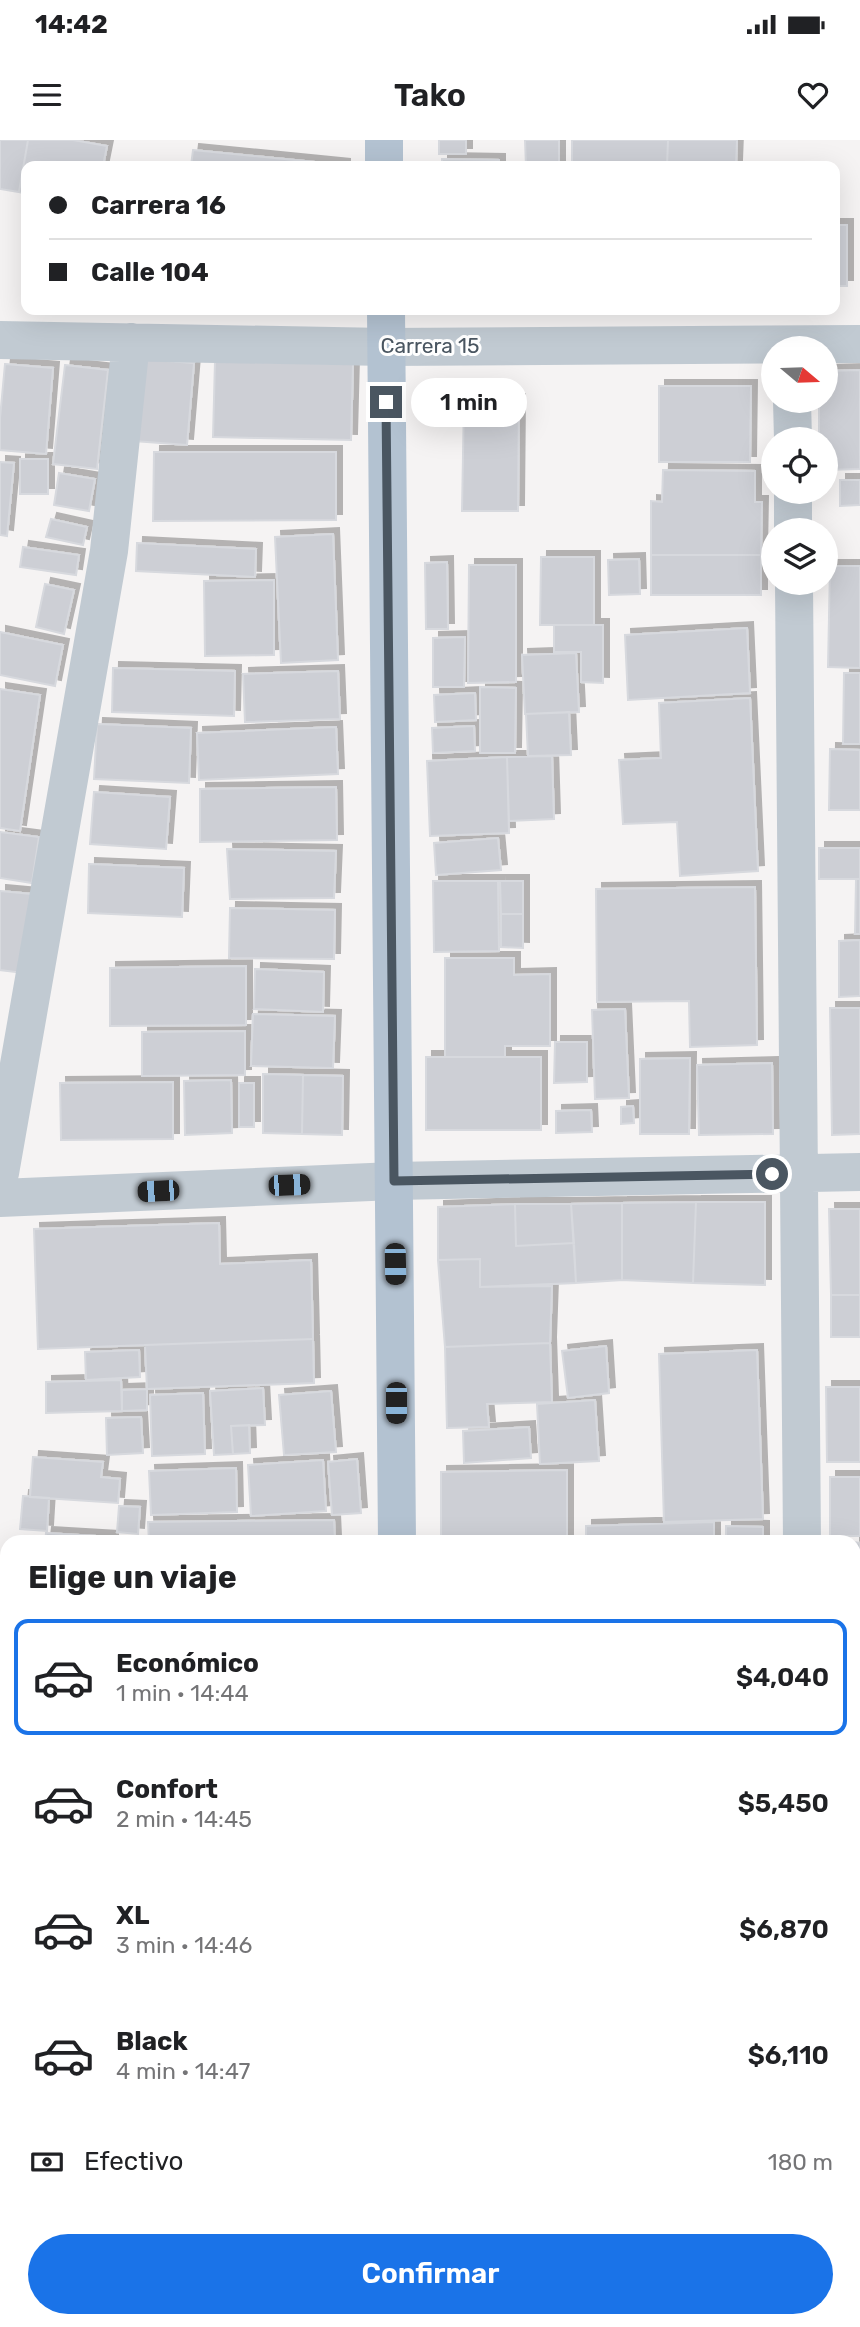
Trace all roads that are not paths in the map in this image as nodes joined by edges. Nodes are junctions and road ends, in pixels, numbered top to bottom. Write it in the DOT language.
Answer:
graph roads {
  1 [pos="383,140"];
  2 [pos="384,161"];
  3 [pos="386,328"];
  4 [pos="0,340"];
  5 [pos="131,342"];
  6 [pos="860,344"];
  7 [pos="761,345"];
  8 [pos="838,345"];
  9 [pos="794,595"];
  10 [pos="0,1172"];
  11 [pos="860,1172"];
  12 [pos="799,1173"];
  13 [pos="394,1181"];
  14 [pos="0,1198"];
  15 [pos="397,1535"];
  16 [pos="802,1535"];
  1 -- 2 [label="main road"];
  3 -- 5 [label="street, Carrera 15"];
  3 -- 7 [label="street, Carrera 15"];
  3 -- 13 [label="main road"];
  4 -- 5 [label="street, Carrera 15"];
  5 -- 10 [label="street"];
  6 -- 8 [label="street, Carrera 15"];
  9 -- 12 [label="street"];
  11 -- 12 [label="street"];
  12 -- 13 [label="street"];
  12 -- 16 [label="street"];
  13 -- 14 [label="street"];
  13 -- 15 [label="main road"];
}
